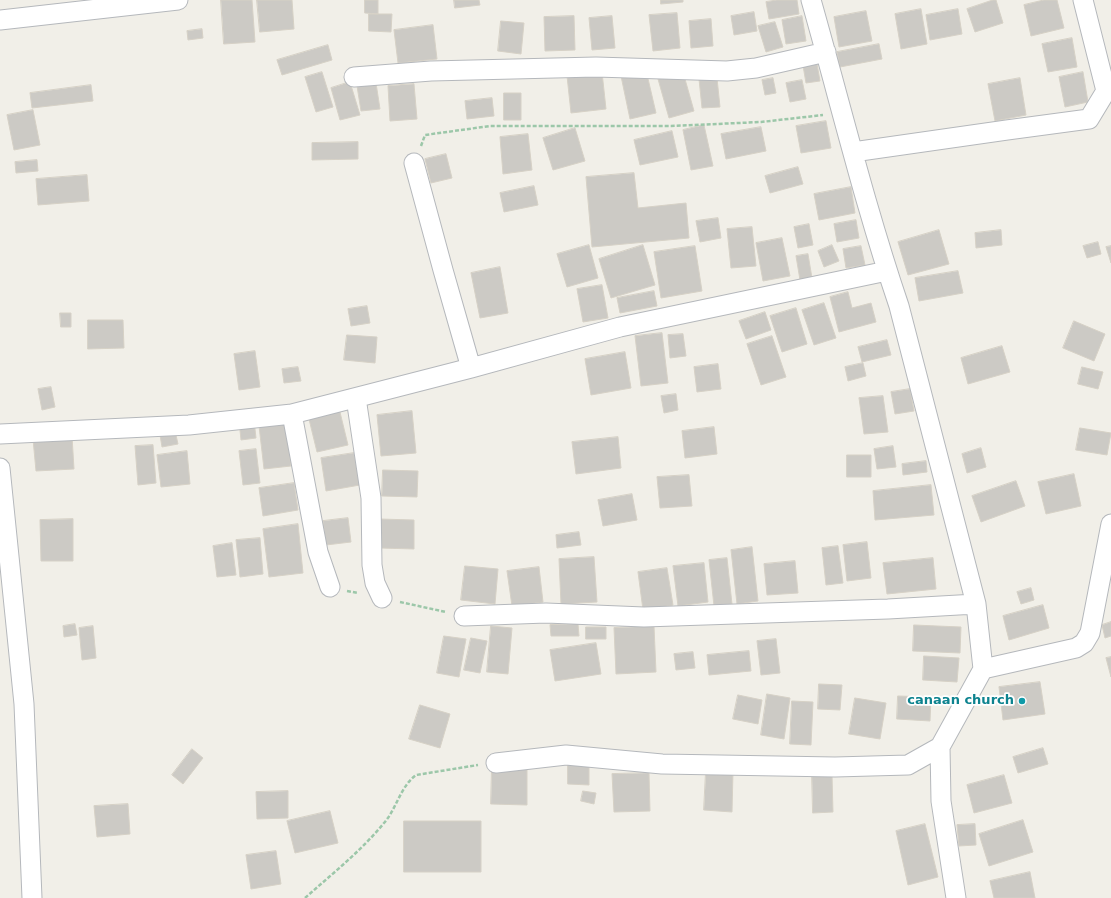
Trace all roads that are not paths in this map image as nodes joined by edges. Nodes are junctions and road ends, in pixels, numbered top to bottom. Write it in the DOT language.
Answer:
graph roads {
  1 [pos="178,0"];
  2 [pos="811,0"];
  3 [pos="1083,0"];
  4 [pos="0,20"];
  5 [pos="826,52"];
  6 [pos="354,77"];
  7 [pos="853,152"];
  8 [pos="414,163"];
  9 [pos="887,271"];
  10 [pos="470,368"];
  11 [pos="356,398"];
  12 [pos="292,414"];
  13 [pos="0,434"];
  14 [pos="0,468"];
  15 [pos="1111,524"];
  16 [pos="1106,573"];
  17 [pos="330,587"];
  18 [pos="382,598"];
  19 [pos="976,604"];
  20 [pos="464,616"];
  21 [pos="983,670"];
  22 [pos="940,747"];
  23 [pos="496,763"];
  24 [pos="32,898"];
  25 [pos="956,898"];
  1 -- 4 [label="street"];
  2 -- 5 [label="street"];
  3 -- 7 [label="street"];
  5 -- 6 [label="street"];
  5 -- 7 [label="street"];
  7 -- 9 [label="street"];
  8 -- 10 [label="street"];
  9 -- 10 [label="street"];
  9 -- 19 [label="street"];
  10 -- 11 [label="street"];
  11 -- 12 [label="street"];
  11 -- 18 [label="street"];
  12 -- 13 [label="street"];
  12 -- 17 [label="street"];
  14 -- 24 [label="street"];
  15 -- 16 [label="street"];
  16 -- 21 [label="street"];
  19 -- 20 [label="street"];
  19 -- 21 [label="street"];
  21 -- 22 [label="street"];
  22 -- 23 [label="street"];
  22 -- 25 [label="street"];
}
